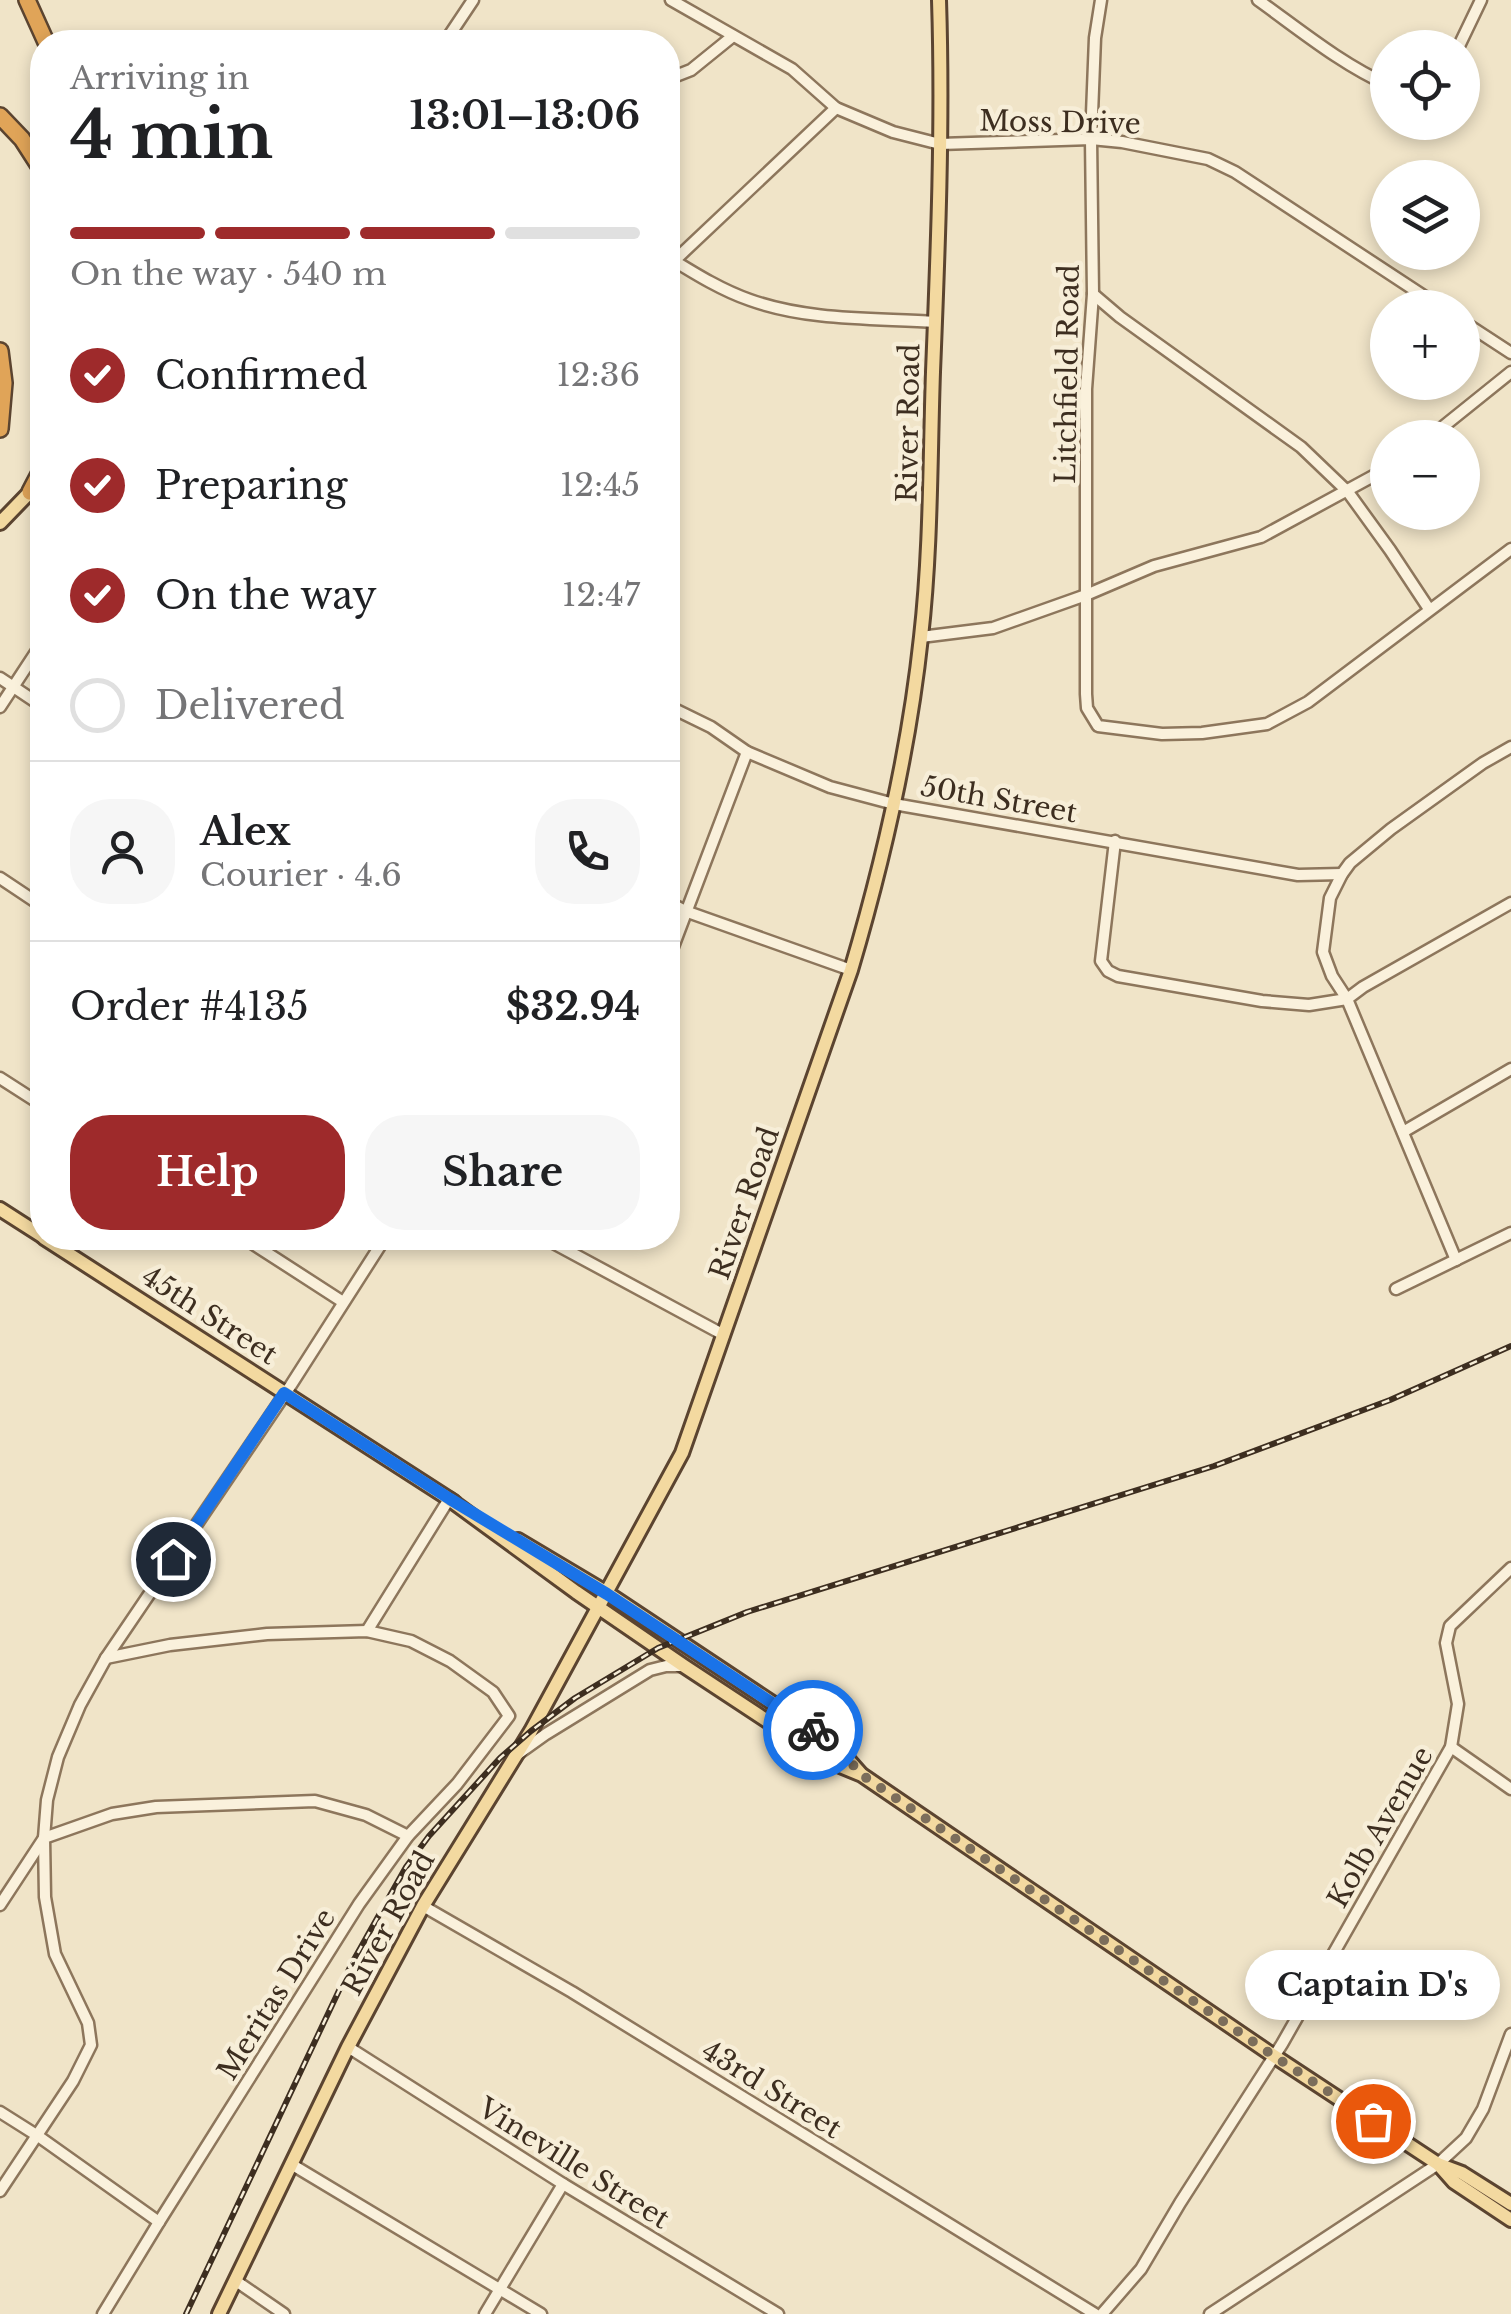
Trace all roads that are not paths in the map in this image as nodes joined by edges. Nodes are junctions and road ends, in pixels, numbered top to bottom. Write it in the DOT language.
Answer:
graph roads {
  1 [pos="27,0"];
  2 [pos="473,0"];
  3 [pos="671,0"];
  4 [pos="939,0"];
  5 [pos="1101,0"];
  6 [pos="1258,0"];
  7 [pos="1481,0"];
  8 [pos="41,30"];
  9 [pos="454,30"];
  10 [pos="1467,30"];
  11 [pos="733,36"];
  12 [pos="680,74"];
  13 [pos="1370,77"];
  14 [pos="836,108"];
  15 [pos="0,116"];
  16 [pos="1091,139"];
  17 [pos="940,144"];
  18 [pos="30,151"];
  19 [pos="680,251"];
  20 [pos="680,264"];
  21 [pos="1415,290"];
  22 [pos="1093,294"];
  23 [pos="936,322"];
  24 [pos="1480,333"];
  25 [pos="0,350"];
  26 [pos="1511,353"];
  27 [pos="1511,372"];
  28 [pos="1451,420"];
  29 [pos="0,429"];
  30 [pos="1370,479"];
  31 [pos="30,492"];
  32 [pos="1348,492"];
  33 [pos="0,523"];
  34 [pos="1511,549"];
  35 [pos="1086,595"];
  36 [pos="1429,609"];
  37 [pos="922,637"];
  38 [pos="30,661"];
  39 [pos="0,678"];
  40 [pos="13,686"];
  41 [pos="30,698"];
  42 [pos="0,706"];
  43 [pos="680,712"];
  44 [pos="1511,747"];
  45 [pos="747,752"];
  46 [pos="894,804"];
  47 [pos="1115,841"];
  48 [pos="1342,874"];
  49 [pos="0,878"];
  50 [pos="30,898"];
  51 [pos="1511,903"];
  52 [pos="680,908"];
  53 [pos="685,911"];
  54 [pos="680,925"];
  55 [pos="851,970"];
  56 [pos="1347,998"];
  57 [pos="1511,1068"];
  58 [pos="0,1078"];
  59 [pos="30,1098"];
  60 [pos="1402,1132"];
  61 [pos="0,1209"];
  62 [pos="30,1229"];
  63 [pos="1511,1233"];
  64 [pos="63,1250"];
  65 [pos="263,1250"];
  66 [pos="377,1250"];
  67 [pos="565,1251"];
  68 [pos="1456,1260"];
  69 [pos="1396,1289"];
  70 [pos="343,1302"];
  71 [pos="724,1335"];
  72 [pos="284,1393"];
  73 [pos="450,1499"];
  74 [pos="1511,1568"];
  75 [pos="607,1594"];
  76 [pos="599,1607"];
  77 [pos="367,1631"];
  78 [pos="106,1658"];
  79 [pos="684,1666"];
  80 [pos="1451,1748"];
  81 [pos="514,1758"];
  82 [pos="862,1775"];
  83 [pos="1511,1789"];
  84 [pos="408,1836"];
  85 [pos="44,1838"];
  86 [pos="0,1905"];
  87 [pos="423,1906"];
  88 [pos="1511,2034"];
  89 [pos="348,2047"];
  90 [pos="1274,2056"];
  91 [pos="0,2112"];
  92 [pos="38,2136"];
  93 [pos="291,2164"];
  94 [pos="1438,2164"];
  95 [pos="564,2184"];
  96 [pos="0,2192"];
  97 [pos="1511,2204"];
  98 [pos="1511,2220"];
  99 [pos="158,2222"];
  100 [pos="236,2281"];
  101 [pos="500,2289"];
  102 [pos="103,2314"];
  103 [pos="220,2314"];
  104 [pos="284,2314"];
  105 [pos="485,2314"];
  106 [pos="541,2314"];
  107 [pos="778,2314"];
  108 [pos="1099,2314"];
  109 [pos="1210,2314"];
  1 -- 8 [label="highway"];
  2 -- 9 [label="street"];
  3 -- 11 [label="street, Moss Drive"];
  4 -- 17 [label="main road, River Road"];
  5 -- 16 [label="street, Litchfield Road"];
  6 -- 13 [label="street"];
  7 -- 10 [label="street"];
  11 -- 12 [label="street"];
  11 -- 14 [label="street, Moss Drive"];
  14 -- 17 [label="street, Moss Drive"];
  14 -- 19 [label="street"];
  15 -- 18 [label="highway"];
  16 -- 17 [label="street, Moss Drive"];
  16 -- 21 [label="street, Moss Drive"];
  16 -- 22 [label="street, Litchfield Road"];
  17 -- 23 [label="main road, River Road"];
  20 -- 23 [label="street"];
  22 -- 32 [label="street"];
  22 -- 35 [label="street, Litchfield Road"];
  23 -- 37 [label="main road, River Road"];
  24 -- 26 [label="street"];
  25 -- 29 [label="highway"];
  27 -- 28 [label="street"];
  30 -- 32 [label="street"];
  31 -- 33 [label="main road"];
  32 -- 35 [label="street"];
  32 -- 36 [label="street"];
  34 -- 36 [label="street"];
  35 -- 36 [label="street, Litchfield Road"];
  35 -- 37 [label="street"];
  37 -- 46 [label="main road, River Road"];
  38 -- 40 [label="street"];
  39 -- 40 [label="street"];
  40 -- 41 [label="street"];
  40 -- 42 [label="street"];
  43 -- 45 [label="street, 50th Street"];
  44 -- 48 [label="street"];
  45 -- 46 [label="street, 50th Street"];
  45 -- 53 [label="street"];
  46 -- 47 [label="street, 50th Street"];
  46 -- 55 [label="main road, River Road"];
  47 -- 48 [label="street, 50th Street"];
  47 -- 56 [label="street"];
  48 -- 56 [label="street"];
  49 -- 50 [label="street"];
  51 -- 56 [label="street"];
  52 -- 53 [label="street"];
  53 -- 54 [label="street"];
  53 -- 55 [label="street"];
  55 -- 71 [label="main road, River Road"];
  56 -- 60 [label="street"];
  57 -- 60 [label="street"];
  58 -- 59 [label="street"];
  60 -- 68 [label="street"];
  61 -- 62 [label="main road, 45th Street"];
  63 -- 68 [label="street"];
  64 -- 72 [label="main road, 45th Street"];
  65 -- 70 [label="street"];
  66 -- 70 [label="street"];
  67 -- 71 [label="street"];
  68 -- 69 [label="street"];
  70 -- 72 [label="street"];
  71 -- 75 [label="main road, River Road"];
  72 -- 73 [label="main road, 45th Street"];
  72 -- 78 [label="street"];
  73 -- 75 [label="main road, 45th Street"];
  73 -- 76 [label="main road, 45th Street"];
  73 -- 77 [label="street"];
  74 -- 80 [label="street, Kolb Avenue"];
  75 -- 76 [label="main road, River Road"];
  75 -- 82 [label="main road, 45th Street"];
  76 -- 79 [label="main road, 45th Street"];
  76 -- 81 [label="main road, River Road"];
  77 -- 78 [label="street"];
  77 -- 84 [label="street, Meritas Drive"];
  78 -- 85 [label="street"];
  79 -- 81 [label="street"];
  79 -- 82 [label="main road, 45th Street"];
  80 -- 83 [label="street"];
  80 -- 90 [label="street, Kolb Avenue"];
  81 -- 87 [label="main road, River Road"];
  82 -- 90 [label="main road, 45th Street"];
  84 -- 85 [label="street"];
  84 -- 99 [label="street, Meritas Drive"];
  85 -- 86 [label="street"];
  85 -- 92 [label="street"];
  87 -- 89 [label="main road, River Road"];
  87 -- 108 [label="street, 43rd Street"];
  88 -- 94 [label="street"];
  89 -- 93 [label="main road, River Road"];
  89 -- 95 [label="street, Vineville Street"];
  90 -- 94 [label="main road, 45th Street"];
  90 -- 108 [label="street, Kolb Avenue"];
  91 -- 92 [label="street"];
  92 -- 96 [label="street"];
  92 -- 99 [label="street"];
  93 -- 100 [label="main road, River Road"];
  93 -- 101 [label="street"];
  94 -- 97 [label="main road, 45th Street"];
  94 -- 98 [label="main road, 45th Street"];
  94 -- 109 [label="street"];
  95 -- 101 [label="street"];
  95 -- 107 [label="street, Vineville Street"];
  99 -- 102 [label="street, Meritas Drive"];
  100 -- 103 [label="main road, River Road"];
  100 -- 104 [label="street"];
  101 -- 105 [label="street"];
  101 -- 106 [label="street"];
}
